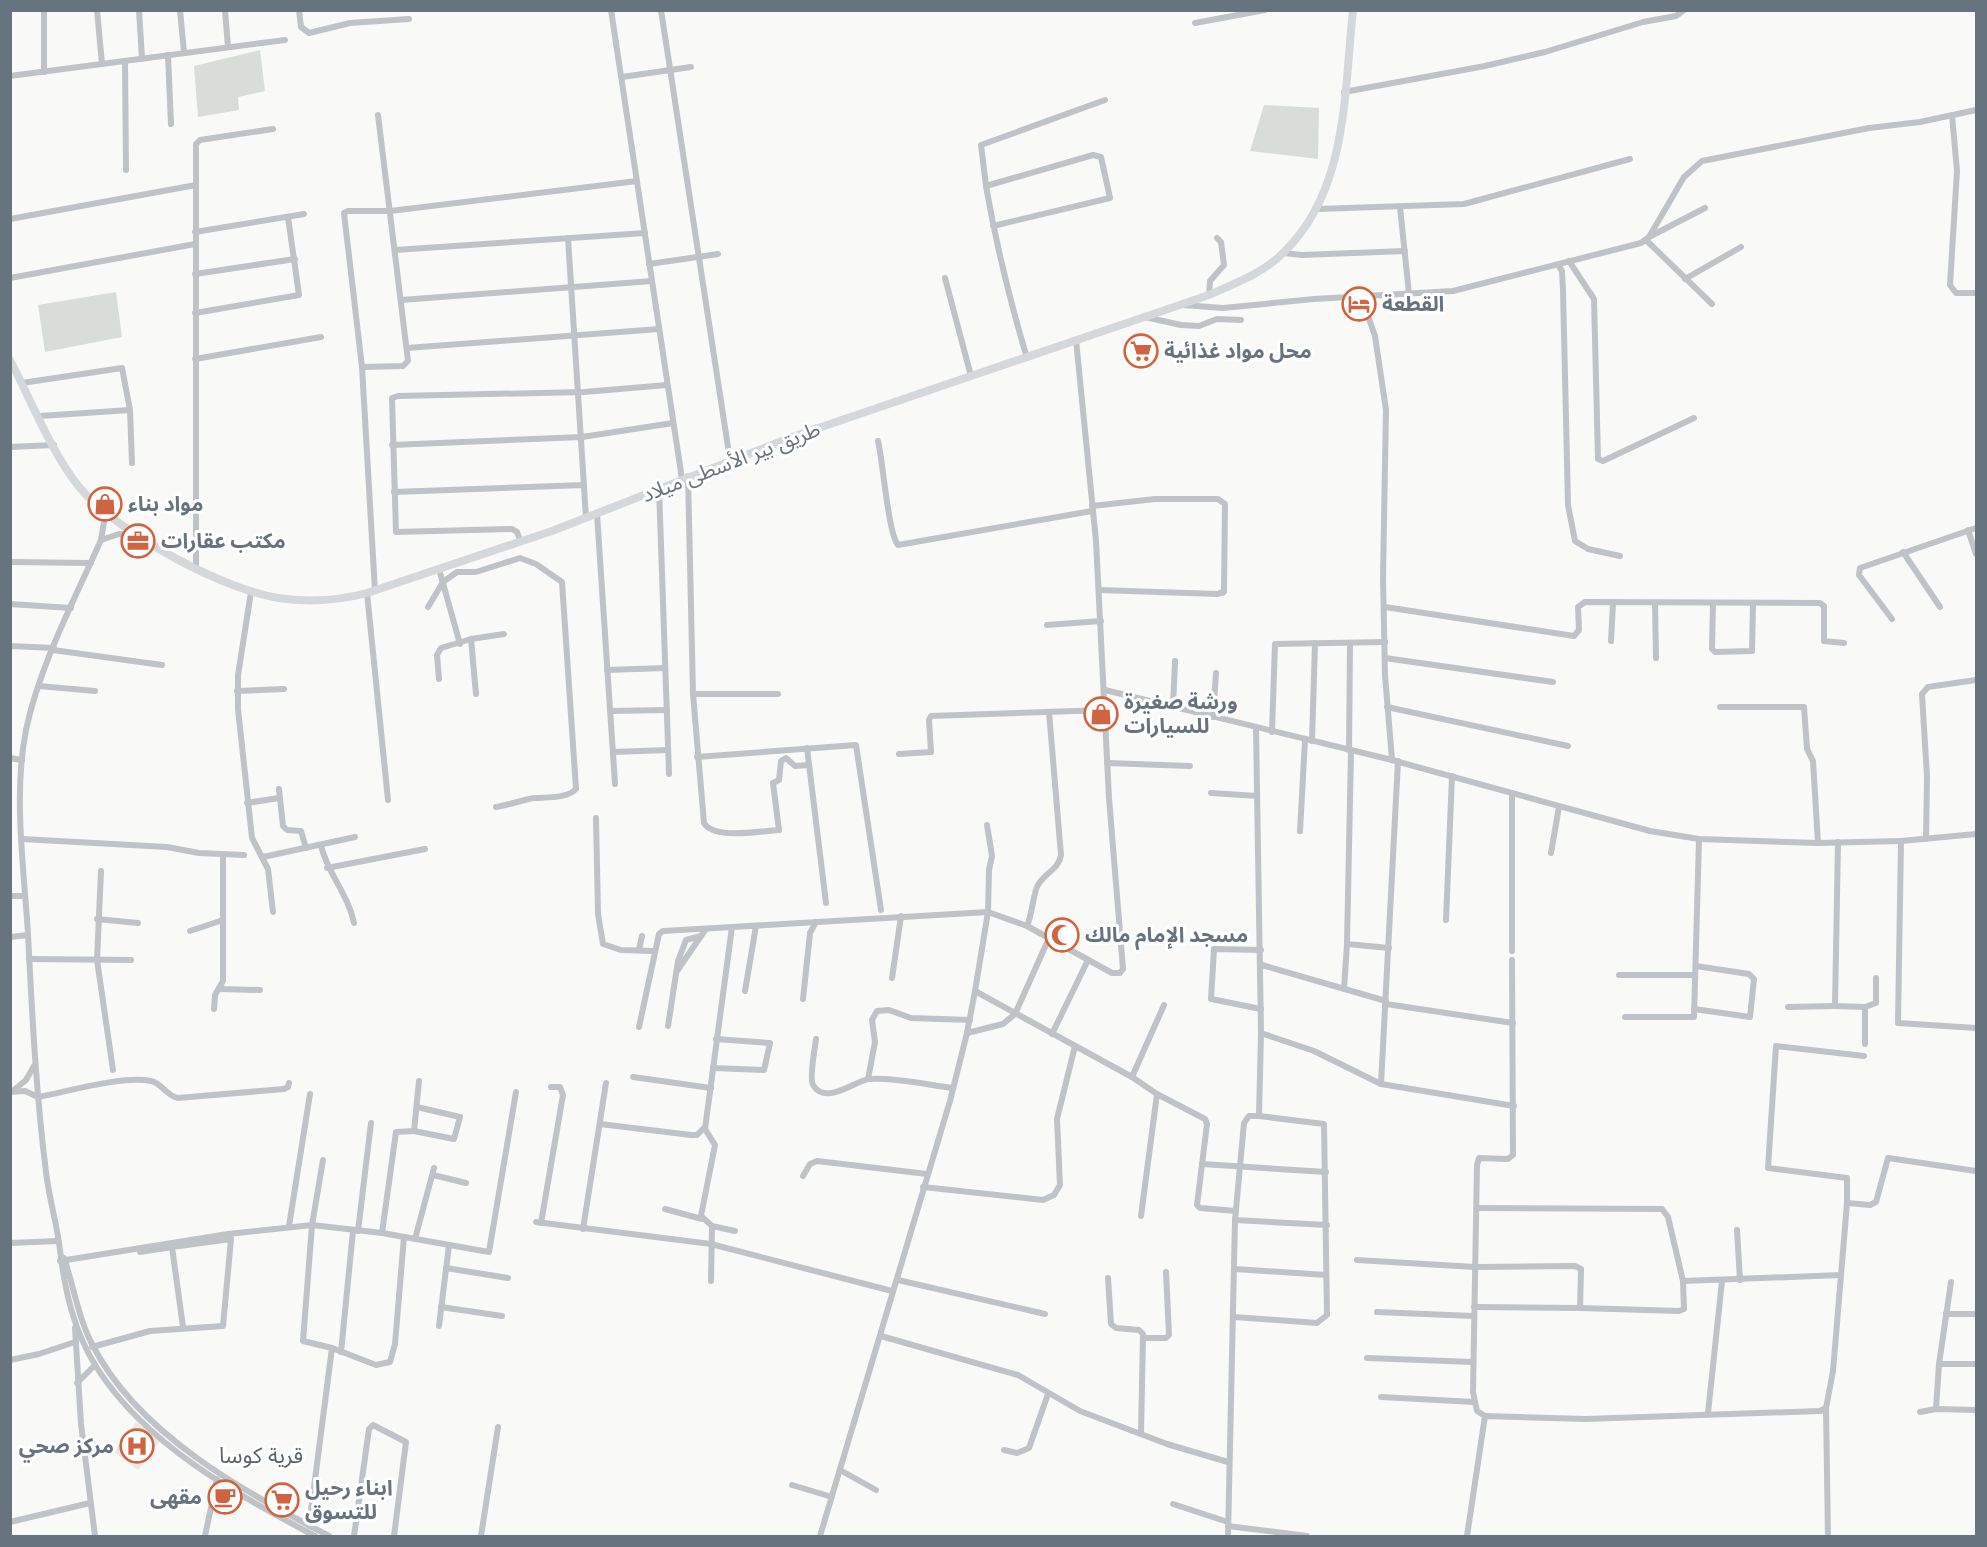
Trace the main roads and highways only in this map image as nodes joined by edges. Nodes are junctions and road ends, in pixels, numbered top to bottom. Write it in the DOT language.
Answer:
graph roads {
  1 [pos="1353,10"];
  2 [pos="10,360"];
  1 -- 2 [label="main road, طريق بير الأسطى ميلاد"];
}
